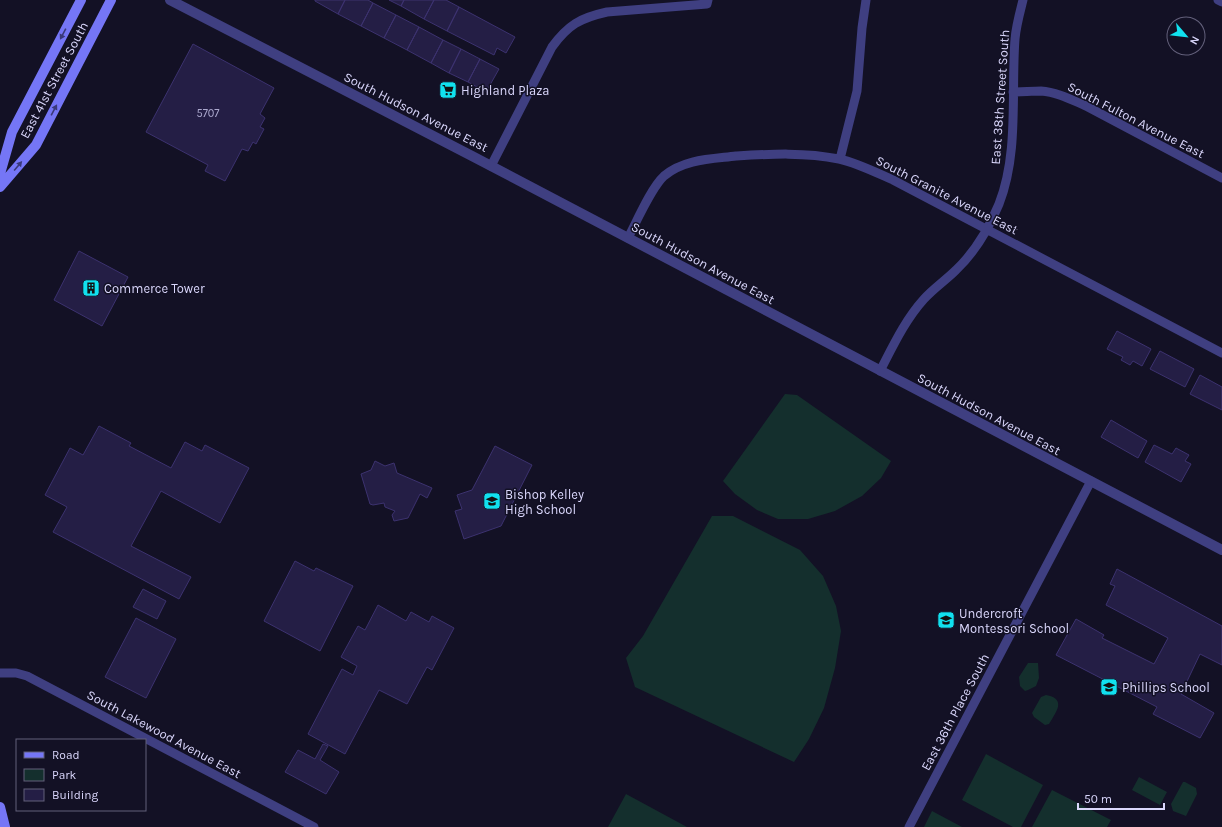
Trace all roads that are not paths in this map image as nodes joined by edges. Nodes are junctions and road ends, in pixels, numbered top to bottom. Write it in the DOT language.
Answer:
graph roads {
  1 [pos="81,0"];
  2 [pos="111,0"];
  3 [pos="170,0"];
  4 [pos="708,0"];
  5 [pos="866,0"];
  6 [pos="1024,0"];
  7 [pos="1218,0"];
  8 [pos="1222,2"];
  9 [pos="1013,92"];
  10 [pos="840,159"];
  11 [pos="491,166"];
  12 [pos="0,174"];
  13 [pos="1222,178"];
  14 [pos="0,188"];
  15 [pos="986,228"];
  16 [pos="628,238"];
  17 [pos="1222,353"];
  18 [pos="880,371"];
  19 [pos="1091,481"];
  20 [pos="1222,550"];
  21 [pos="0,673"];
  22 [pos="0,807"];
  23 [pos="5,827"];
  24 [pos="314,827"];
  25 [pos="909,827"];
  1 -- 12 [label="main road, East 41st Street South, one-way"];
  14 -- 2 [label="main road, East 41st Street South, one-way"];
  3 -- 11 [label="street, South Hudson Avenue East"];
  4 -- 11 [label="street"];
  5 -- 10 [label="street"];
  6 -- 9 [label="street, East 38th Street South"];
  7 -- 8 [label="street"];
  9 -- 13 [label="street, South Fulton Avenue East"];
  9 -- 15 [label="street, East 38th Street South"];
  10 -- 15 [label="street, South Granite Avenue East"];
  10 -- 16 [label="street, South Granite Avenue East"];
  11 -- 16 [label="street, South Hudson Avenue East"];
  15 -- 17 [label="street, South Granite Avenue East"];
  15 -- 18 [label="street, East 38th Street South"];
  16 -- 18 [label="street, South Hudson Avenue East"];
  18 -- 19 [label="street, South Hudson Avenue East"];
  19 -- 20 [label="street, South Hudson Avenue East"];
  19 -- 25 [label="street, East 36th Place South"];
  21 -- 24 [label="street, South Lakewood Avenue East"];
  22 -- 23 [label="main road"];
}
